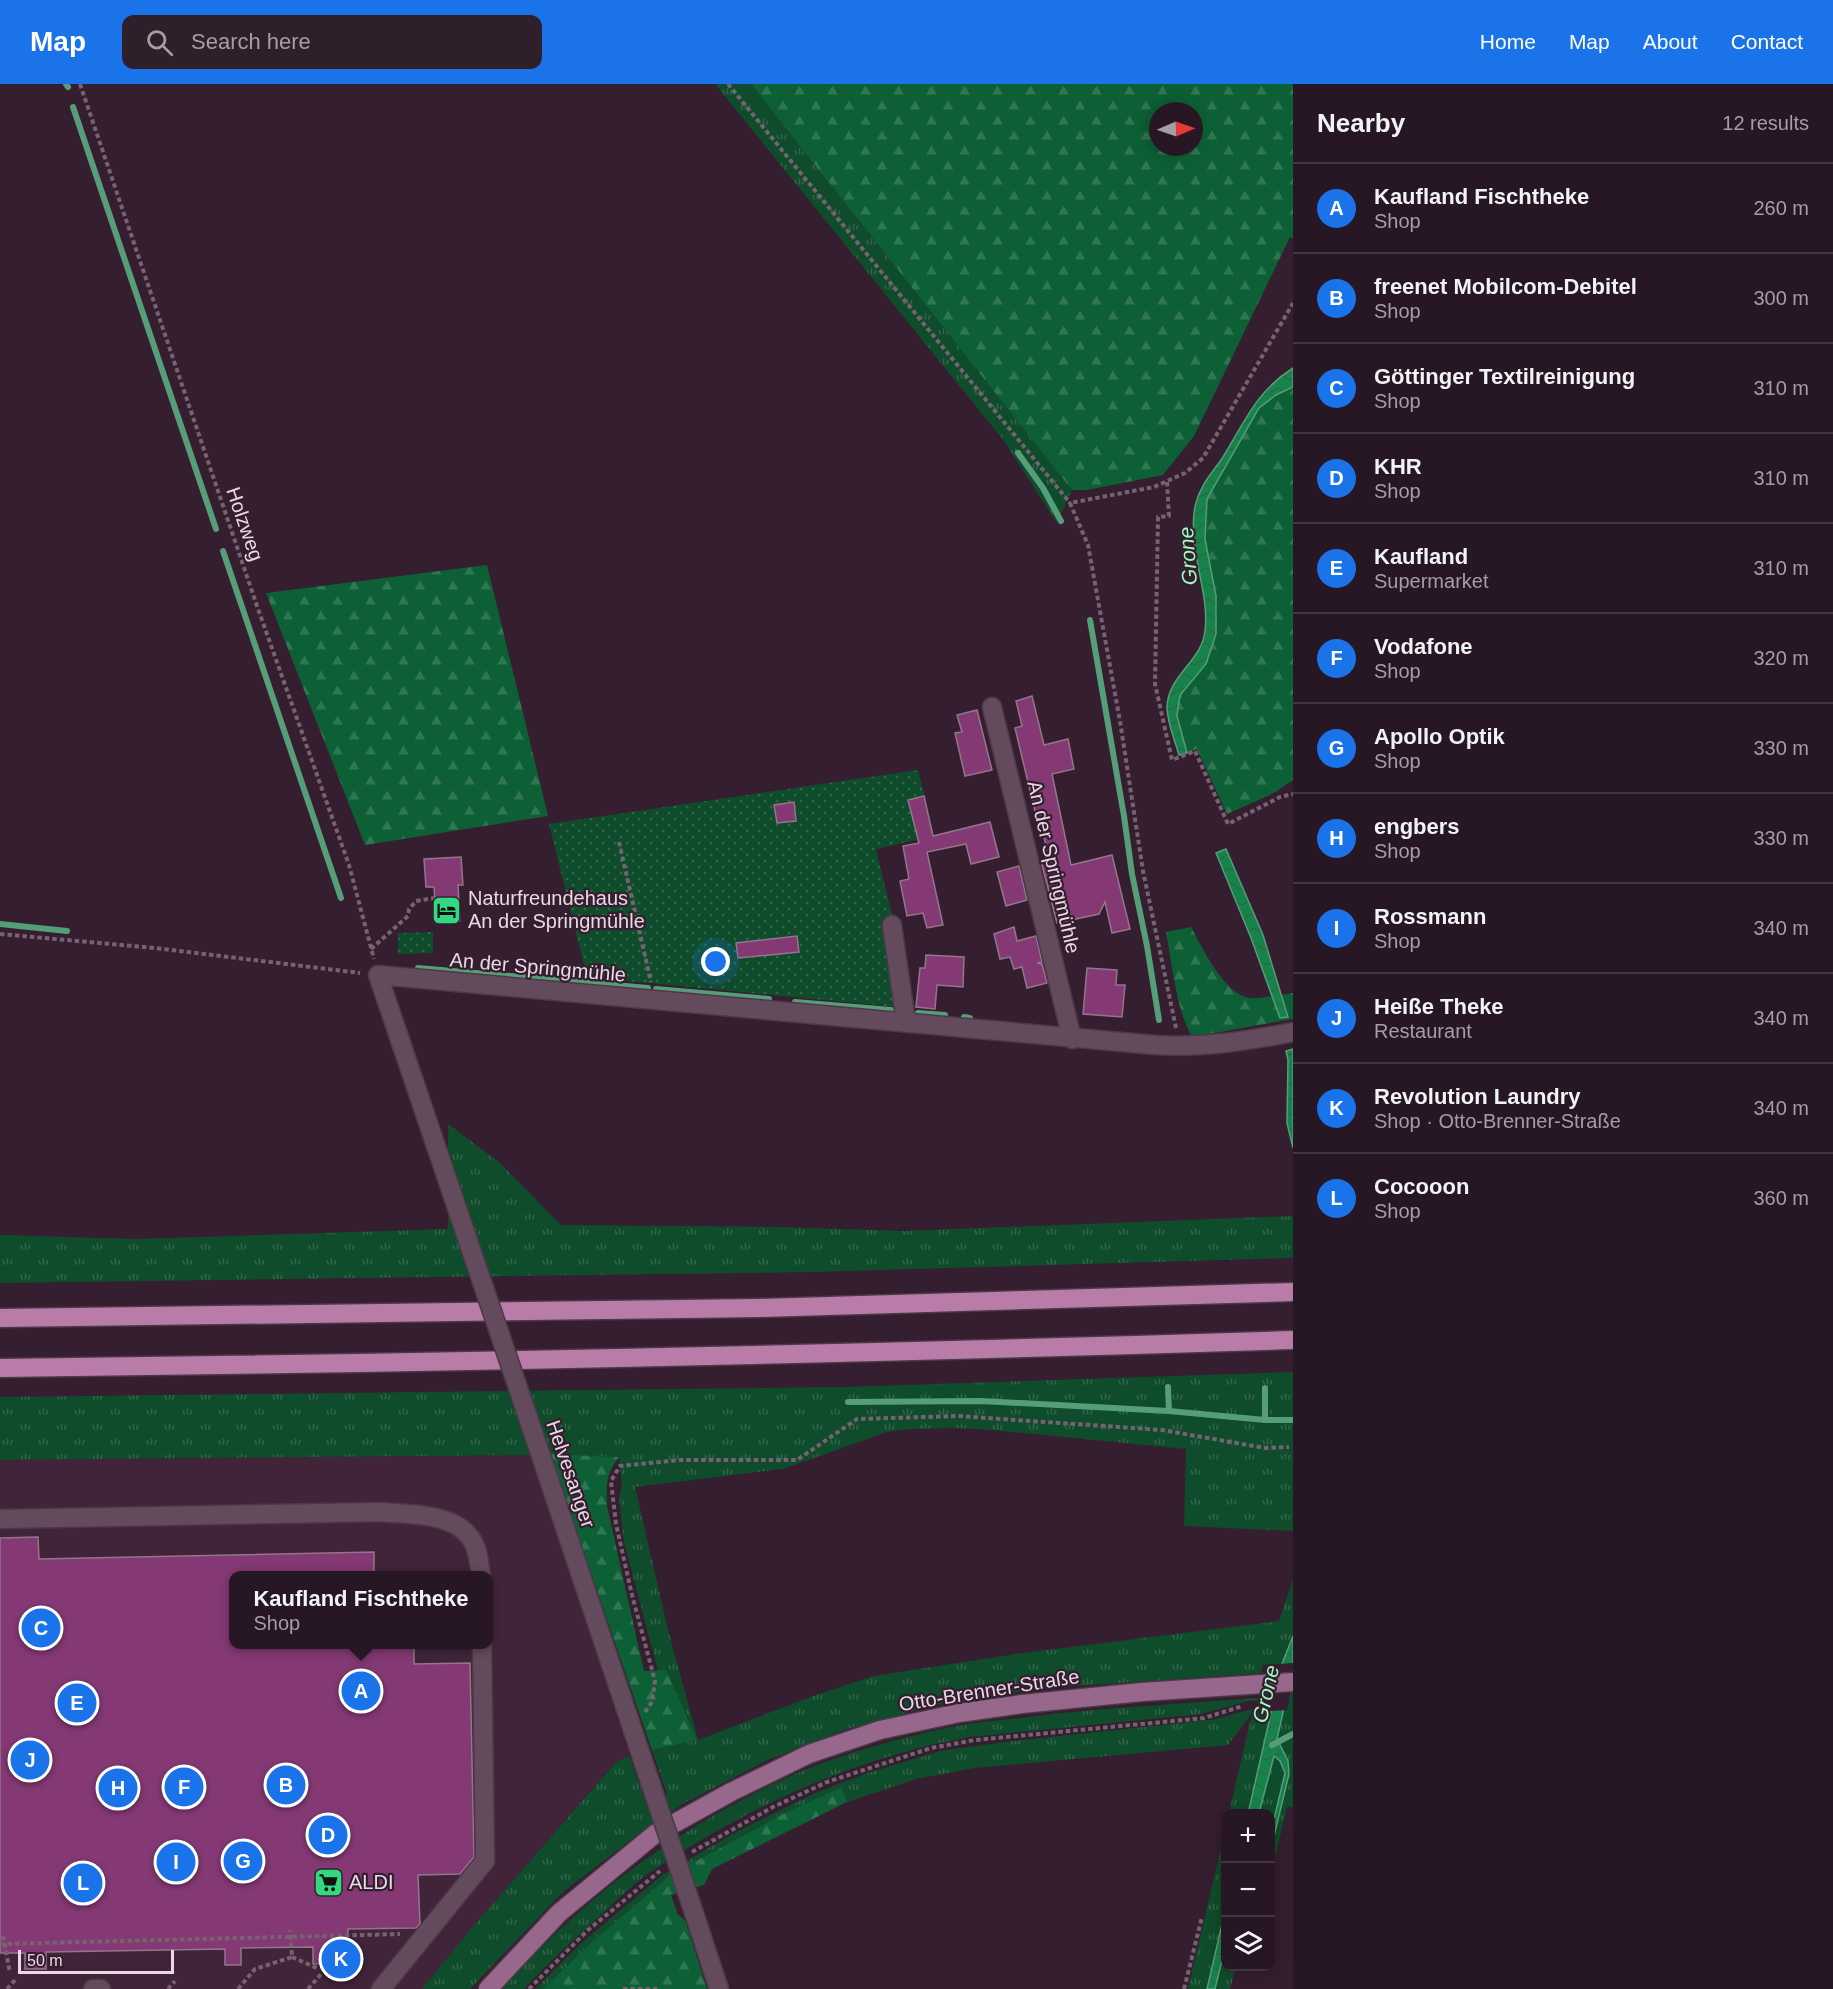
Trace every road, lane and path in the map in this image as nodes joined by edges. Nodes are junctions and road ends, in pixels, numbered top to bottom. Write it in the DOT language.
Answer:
graph roads {
  1 [pos="80,84"];
  2 [pos="728,84"];
  3 [pos="1293,303"];
  4 [pos="1167,482"];
  5 [pos="1070,503"];
  6 [pos="992,707"];
  7 [pos="1293,794"];
  8 [pos="619,842"];
  9 [pos="435,898"];
  10 [pos="892,925"];
  11 [pos="0,933"];
  12 [pos="371,949"];
  13 [pos="378,975"];
  14 [pos="656,1000"];
  15 [pos="906,1022"];
  16 [pos="1293,1032"];
  17 [pos="1072,1039"];
  18 [pos="1180,1047"];
  19 [pos="1293,1292"];
  20 [pos="0,1318"];
  21 [pos="1293,1340"];
  22 [pos="0,1368"];
  23 [pos="1290,1447"];
  24 [pos="0,1519"];
  25 [pos="480,1571"];
  26 [pos="482,1649"];
  27 [pos="1293,1682"];
  28 [pos="1246,1705"];
  29 [pos="632,1730"];
  30 [pos="684,1856"];
  31 [pos="664,1867"];
  32 [pos="1202,1917"];
  33 [pos="290,1930"];
  34 [pos="428,1934"];
  35 [pos="3,1936"];
  36 [pos="290,1938"];
  37 [pos="2,1944"];
  38 [pos="292,1957"];
  39 [pos="316,1968"];
  40 [pos="10,1973"];
  41 [pos="322,1973"];
  42 [pos="16,1979"];
  43 [pos="175,1981"];
  44 [pos="7,1989"];
  45 [pos="93,1989"];
  46 [pos="101,1989"];
  47 [pos="168,1989"];
  48 [pos="238,1989"];
  49 [pos="308,1989"];
  50 [pos="381,1989"];
  51 [pos="488,1989"];
  52 [pos="529,1989"];
  53 [pos="623,1989"];
  54 [pos="659,1989"];
  55 [pos="718,1989"];
  56 [pos="1184,1989"];
  1 -- 12 [label="path, Holzweg"];
  2 -- 5 [label="path"];
  3 -- 4 [label="path"];
  4 -- 5 [label="path"];
  4 -- 7 [label="path"];
  5 -- 18 [label="path"];
  6 -- 17 [label="street, An der Springmühle"];
  8 -- 14 [label="path"];
  9 -- 12 [label="path"];
  10 -- 15 [label="street"];
  11 -- 13 [label="path"];
  12 -- 13 [label="path, Holzweg"];
  13 -- 14 [label="street, An der Springmühle"];
  13 -- 29 [label="street, Helvesanger, bridge"];
  14 -- 15 [label="street, An der Springmühle"];
  15 -- 17 [label="street, An der Springmühle"];
  16 -- 18 [label="street, An der Springmühle"];
  17 -- 18 [label="street, An der Springmühle"];
  19 -- 20 [label="highway"];
  21 -- 22 [label="highway"];
  23 -- 29 [label="path"];
  24 -- 25 [label="street"];
  26 -- 34 [label="street"];
  27 -- 51 [label="main road, Otto-Brenner-Straße"];
  28 -- 30 [label="path"];
  29 -- 55 [label="street, Helvesanger, bridge"];
  31 -- 52 [label="path"];
  32 -- 56 [label="path"];
  33 -- 36 [label="path"];
  34 -- 36 [label="path"];
  34 -- 50 [label="street"];
  35 -- 37 [label="path"];
  36 -- 37 [label="path"];
  36 -- 38 [label="path"];
  37 -- 40 [label="path"];
  38 -- 39 [label="path"];
  38 -- 48 [label="path"];
  41 -- 49 [label="path"];
  42 -- 44 [label="path"];
  43 -- 47 [label="path"];
  45 -- 46 [label="street"];
  53 -- 54 [label="path"];
}
